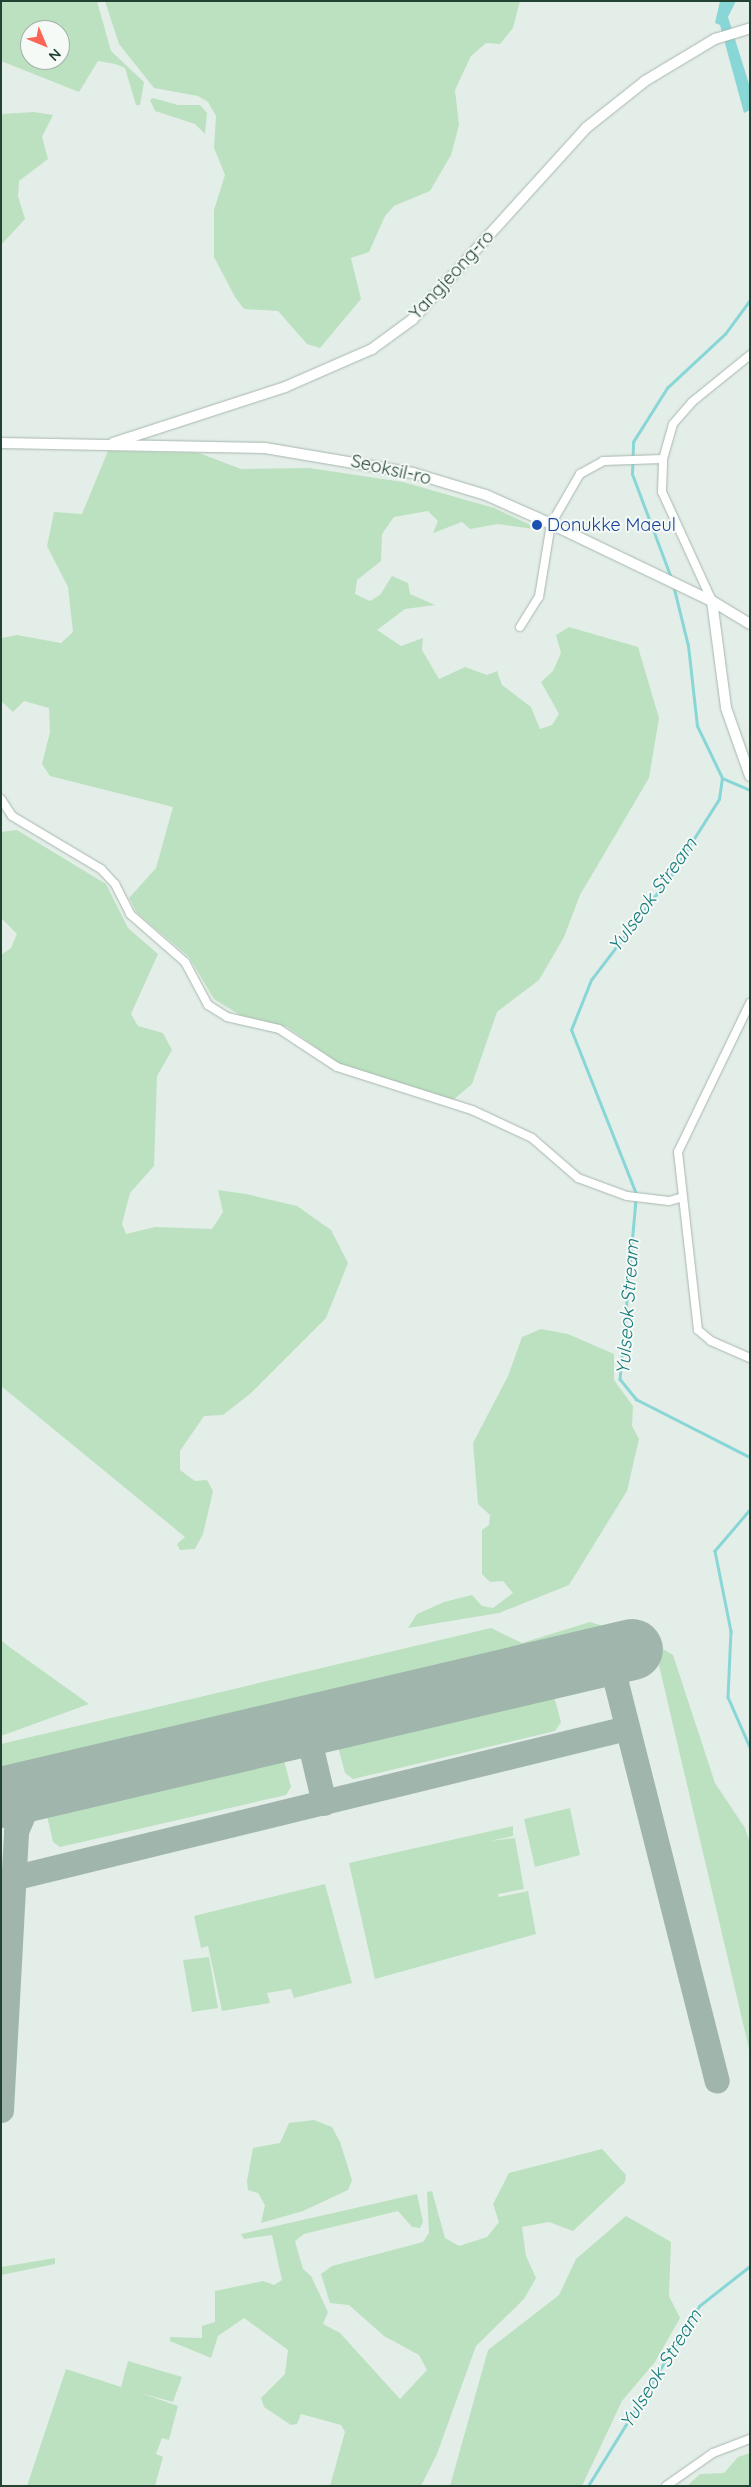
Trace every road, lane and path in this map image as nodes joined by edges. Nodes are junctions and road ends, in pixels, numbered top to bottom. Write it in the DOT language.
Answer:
graph roads {
  1 [pos="750,28"];
  2 [pos="750,355"];
  3 [pos="147,431"];
  4 [pos="1,443"];
  5 [pos="107,445"];
  6 [pos="153,447"];
  7 [pos="663,459"];
  8 [pos="551,524"];
  9 [pos="708,599"];
  10 [pos="750,624"];
  11 [pos="520,627"];
  12 [pos="750,776"];
  13 [pos="1,800"];
  14 [pos="750,1003"];
  15 [pos="680,1198"];
  16 [pos="750,1358"];
  17 [pos="750,2439"];
  18 [pos="666,2486"];
  1 -- 3 [label="main road, Yangjeong-ro"];
  2 -- 7 [label="street"];
  3 -- 5 [label="main road, Yangjeong-ro"];
  3 -- 6 [label="main road"];
  4 -- 5 [label="main road, Seoksil-ro"];
  5 -- 6 [label="main road, Seoksil-ro"];
  6 -- 8 [label="main road, Seoksil-ro"];
  7 -- 8 [label="street"];
  7 -- 9 [label="street"];
  8 -- 9 [label="main road, Seoksil-ro"];
  8 -- 11 [label="street"];
  9 -- 10 [label="main road, Seoksil-ro"];
  9 -- 12 [label="main road"];
  13 -- 15 [label="street"];
  14 -- 15 [label="street"];
  15 -- 16 [label="street"];
  17 -- 18 [label="street"];
}
